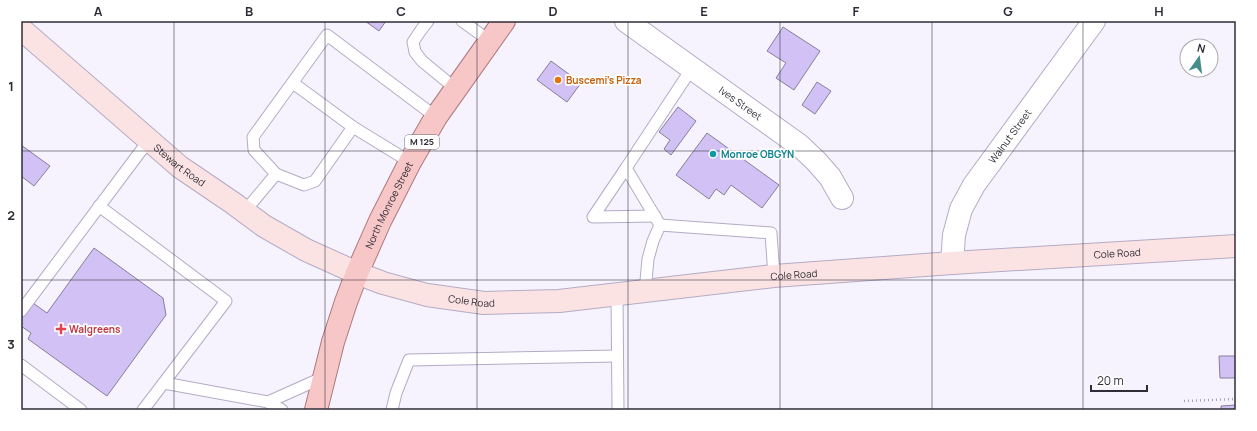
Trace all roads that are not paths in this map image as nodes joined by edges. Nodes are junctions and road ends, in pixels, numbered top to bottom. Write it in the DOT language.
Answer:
graph roads {
  1 [pos="428,21"];
  2 [pos="462,21"];
  3 [pos="504,21"];
  4 [pos="626,21"];
  5 [pos="1094,21"];
  6 [pos="21,29"];
  7 [pos="490,41"];
  8 [pos="692,68"];
  9 [pos="293,83"];
  10 [pos="456,89"];
  11 [pos="436,117"];
  12 [pos="353,127"];
  13 [pos="149,140"];
  14 [pos="410,162"];
  15 [pos="626,168"];
  16 [pos="276,174"];
  17 [pos="842,198"];
  18 [pos="98,206"];
  19 [pos="245,211"];
  20 [pos="657,220"];
  21 [pos="1236,246"];
  22 [pos="952,263"];
  23 [pos="357,273"];
  24 [pos="774,276"];
  25 [pos="645,292"];
  26 [pos="617,295"];
  27 [pos="21,311"];
  28 [pos="617,356"];
  29 [pos="21,365"];
  30 [pos="324,377"];
  31 [pos="164,383"];
  32 [pos="268,402"];
  33 [pos="81,410"];
  34 [pos="143,410"];
  35 [pos="282,410"];
  36 [pos="316,410"];
  37 [pos="392,410"];
  38 [pos="618,410"];
  1 -- 10 [label="lane"];
  2 -- 7 [label="lane"];
  3 -- 7 [label="main road, North Monroe Street / M 125"];
  4 -- 8 [label="street, Ives Street"];
  5 -- 22 [label="street, Walnut Street"];
  6 -- 13 [label="street, Stewart Road"];
  7 -- 10 [label="main road, North Monroe Street / M 125"];
  8 -- 15 [label="lane"];
  8 -- 17 [label="street, Ives Street"];
  9 -- 11 [label="lane"];
  9 -- 12 [label="lane"];
  9 -- 16 [label="lane"];
  10 -- 11 [label="main road, North Monroe Street / M 125"];
  11 -- 14 [label="main road, North Monroe Street / M 125"];
  12 -- 14 [label="lane"];
  12 -- 16 [label="lane"];
  13 -- 18 [label="lane"];
  13 -- 19 [label="street, Stewart Road"];
  14 -- 23 [label="main road, North Monroe Street / M 125"];
  15 -- 20 [label="lane"];
  15 -- 20 [label="lane"];
  16 -- 19 [label="lane"];
  18 -- 27 [label="lane"];
  18 -- 31 [label="lane"];
  19 -- 23 [label="street, Stewart Road"];
  20 -- 24 [label="lane"];
  20 -- 25 [label="lane"];
  21 -- 22 [label="street, Cole Road"];
  22 -- 24 [label="street, Cole Road"];
  23 -- 26 [label="street, Cole Road"];
  23 -- 30 [label="main road, North Monroe Street / M 125"];
  24 -- 25 [label="street, Cole Road"];
  25 -- 26 [label="street, Cole Road"];
  26 -- 28 [label="lane"];
  28 -- 37 [label="lane"];
  28 -- 38 [label="lane"];
  29 -- 33 [label="lane"];
  30 -- 32 [label="lane"];
  30 -- 36 [label="main road, North Monroe Street / M 125"];
  31 -- 32 [label="lane"];
  31 -- 34 [label="lane"];
  32 -- 35 [label="lane"];
}
